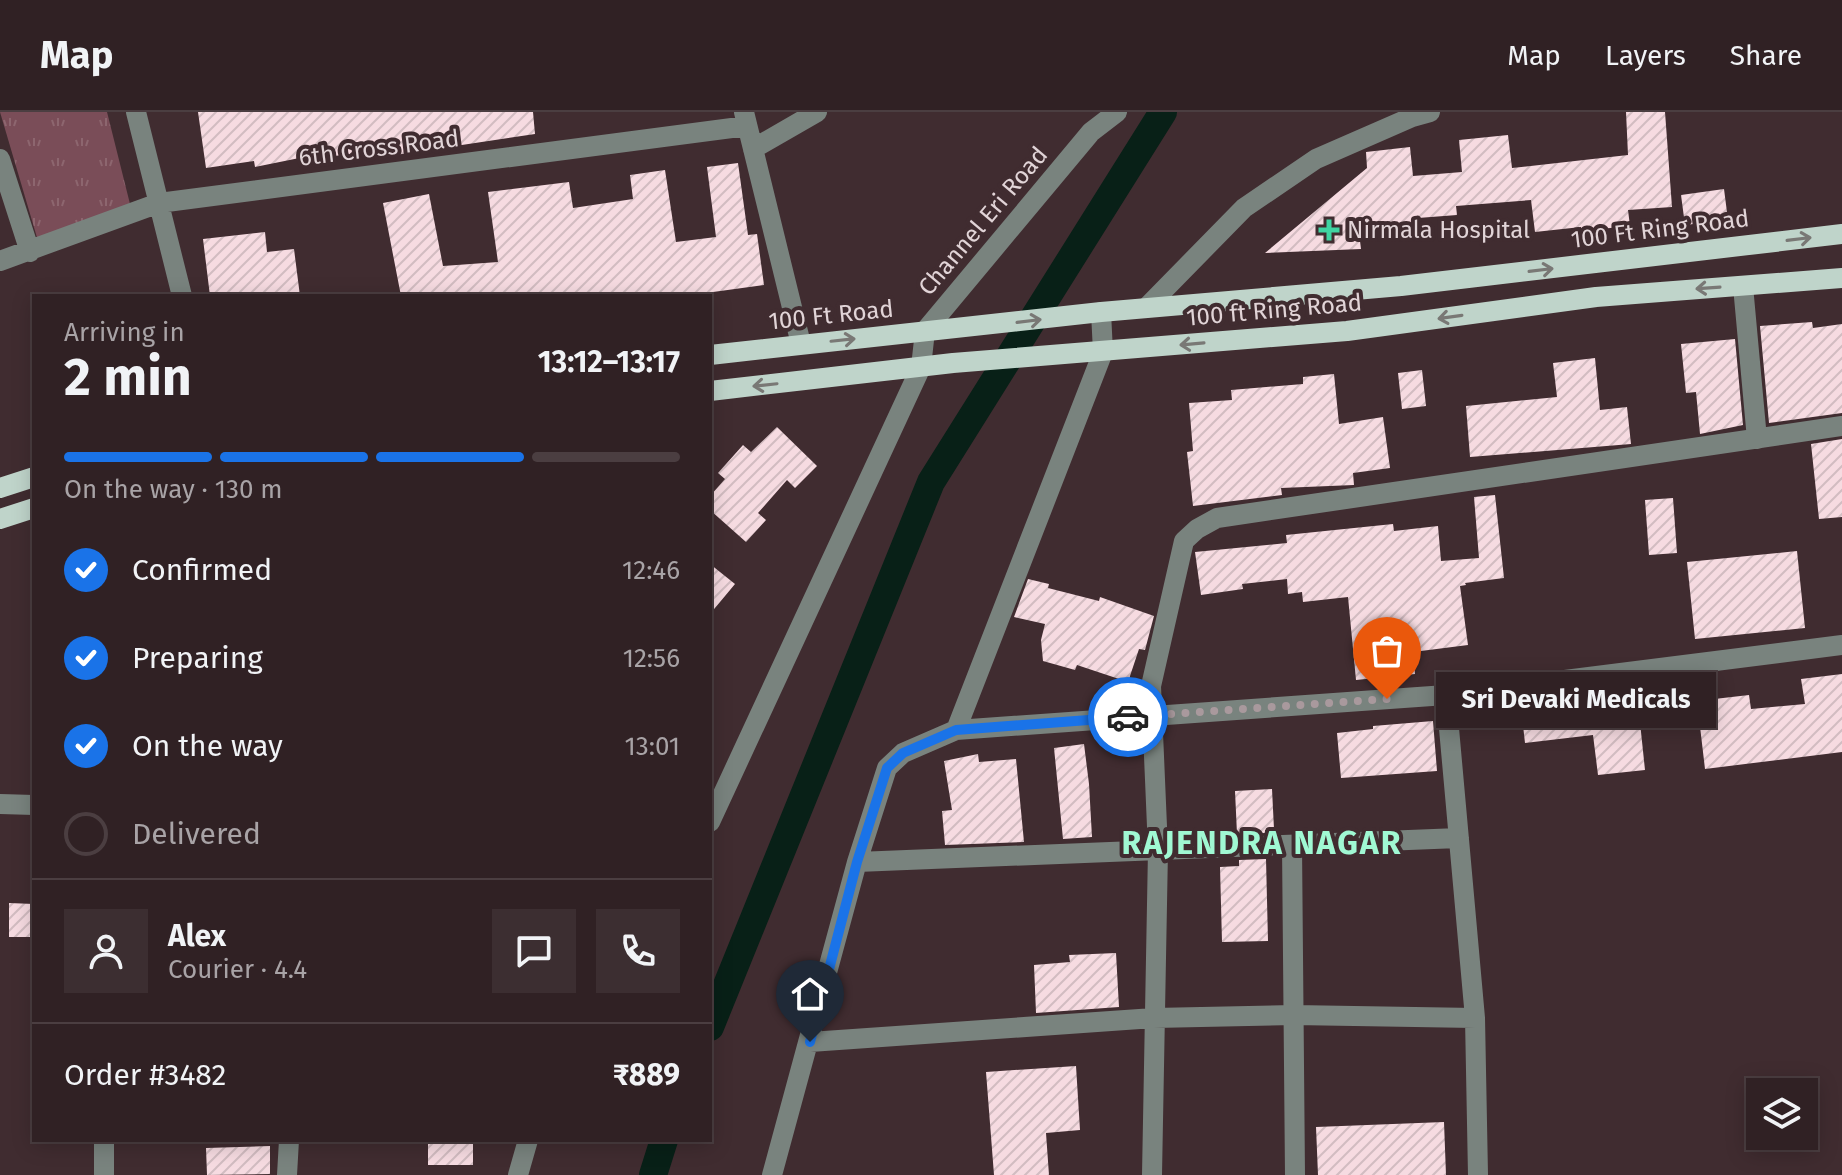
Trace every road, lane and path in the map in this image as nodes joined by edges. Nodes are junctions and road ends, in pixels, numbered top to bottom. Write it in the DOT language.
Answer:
graph roads {
  1 [pos="136,112"];
  2 [pos="817,112"];
  3 [pos="1117,112"];
  4 [pos="1430,112"];
  5 [pos="746,119"];
  6 [pos="753,149"];
  7 [pos="0,159"];
  8 [pos="159,203"];
  9 [pos="1842,234"];
  10 [pos="30,252"];
  11 [pos="0,261"];
  12 [pos="1842,278"];
  13 [pos="1743,286"];
  14 [pos="182,294"];
  15 [pos="1146,308"];
  16 [pos="1101,312"];
  17 [pos="925,331"];
  18 [pos="801,344"];
  19 [pos="1103,352"];
  20 [pos="712,355"];
  21 [pos="921,367"];
  22 [pos="712,391"];
  23 [pos="1842,426"];
  24 [pos="1757,439"];
  25 [pos="32,478"];
  26 [pos="0,488"];
  27 [pos="32,509"];
  28 [pos="0,519"];
  29 [pos="1842,645"];
  30 [pos="1446,695"];
  31 [pos="1152,716"];
  32 [pos="956,730"];
  33 [pos="0,804"];
  34 [pos="32,805"];
  35 [pos="712,818"];
  36 [pos="1459,838"];
  37 [pos="1292,845"];
  38 [pos="1158,850"];
  39 [pos="857,862"];
  40 [pos="1294,1015"];
  41 [pos="1154,1018"];
  42 [pos="1475,1018"];
  43 [pos="810,1042"];
  44 [pos="104,1142"];
  45 [pos="289,1142"];
  46 [pos="527,1142"];
  47 [pos="104,1175"];
  48 [pos="287,1175"];
  49 [pos="518,1175"];
  50 [pos="772,1175"];
  51 [pos="1152,1175"];
  52 [pos="1295,1175"];
  53 [pos="1478,1175"];
  1 -- 8 [label="street"];
  2 -- 6 [label="street"];
  3 -- 17 [label="street, Channel Eri Road"];
  4 -- 15 [label="street"];
  5 -- 6 [label="street"];
  5 -- 8 [label="street, 6th Cross Road"];
  6 -- 18 [label="street"];
  7 -- 10 [label="street"];
  8 -- 10 [label="street, 6th Cross Road"];
  8 -- 14 [label="street"];
  15 -- 9 [label="main road, 100 Ft Ring Road, one-way"];
  10 -- 11 [label="street, 6th Cross Road"];
  12 -- 13 [label="main road, 100 ft Ring Road"];
  13 -- 19 [label="main road, 100 ft Ring Road, one-way"];
  13 -- 24 [label="street"];
  15 -- 16 [label="main road, 100 Ft Ring Road"];
  17 -- 16 [label="main road, 100 Ft Road, one-way"];
  16 -- 19 [label="street"];
  18 -- 17 [label="main road, 100 Ft Road, one-way"];
  17 -- 21 [label="street"];
  18 -- 20 [label="main road, 100 Ft Road"];
  19 -- 21 [label="main road, 100 ft Ring Road"];
  19 -- 32 [label="street"];
  21 -- 22 [label="main road, 100 ft Ring Road, one-way"];
  21 -- 35 [label="street"];
  23 -- 24 [label="street"];
  24 -- 31 [label="street"];
  25 -- 26 [label="main road"];
  27 -- 28 [label="main road"];
  29 -- 30 [label="street"];
  30 -- 31 [label="street"];
  30 -- 36 [label="street"];
  31 -- 32 [label="street"];
  31 -- 38 [label="street"];
  32 -- 39 [label="street"];
  33 -- 34 [label="street"];
  36 -- 37 [label="street"];
  36 -- 42 [label="street"];
  37 -- 38 [label="street"];
  37 -- 40 [label="street"];
  38 -- 39 [label="street"];
  38 -- 41 [label="street"];
  39 -- 43 [label="street"];
  40 -- 41 [label="street"];
  40 -- 42 [label="street"];
  40 -- 52 [label="street"];
  41 -- 43 [label="street"];
  41 -- 51 [label="street"];
  42 -- 53 [label="street"];
  43 -- 50 [label="street"];
  44 -- 47 [label="street"];
  45 -- 48 [label="street"];
  46 -- 49 [label="street"];
}
